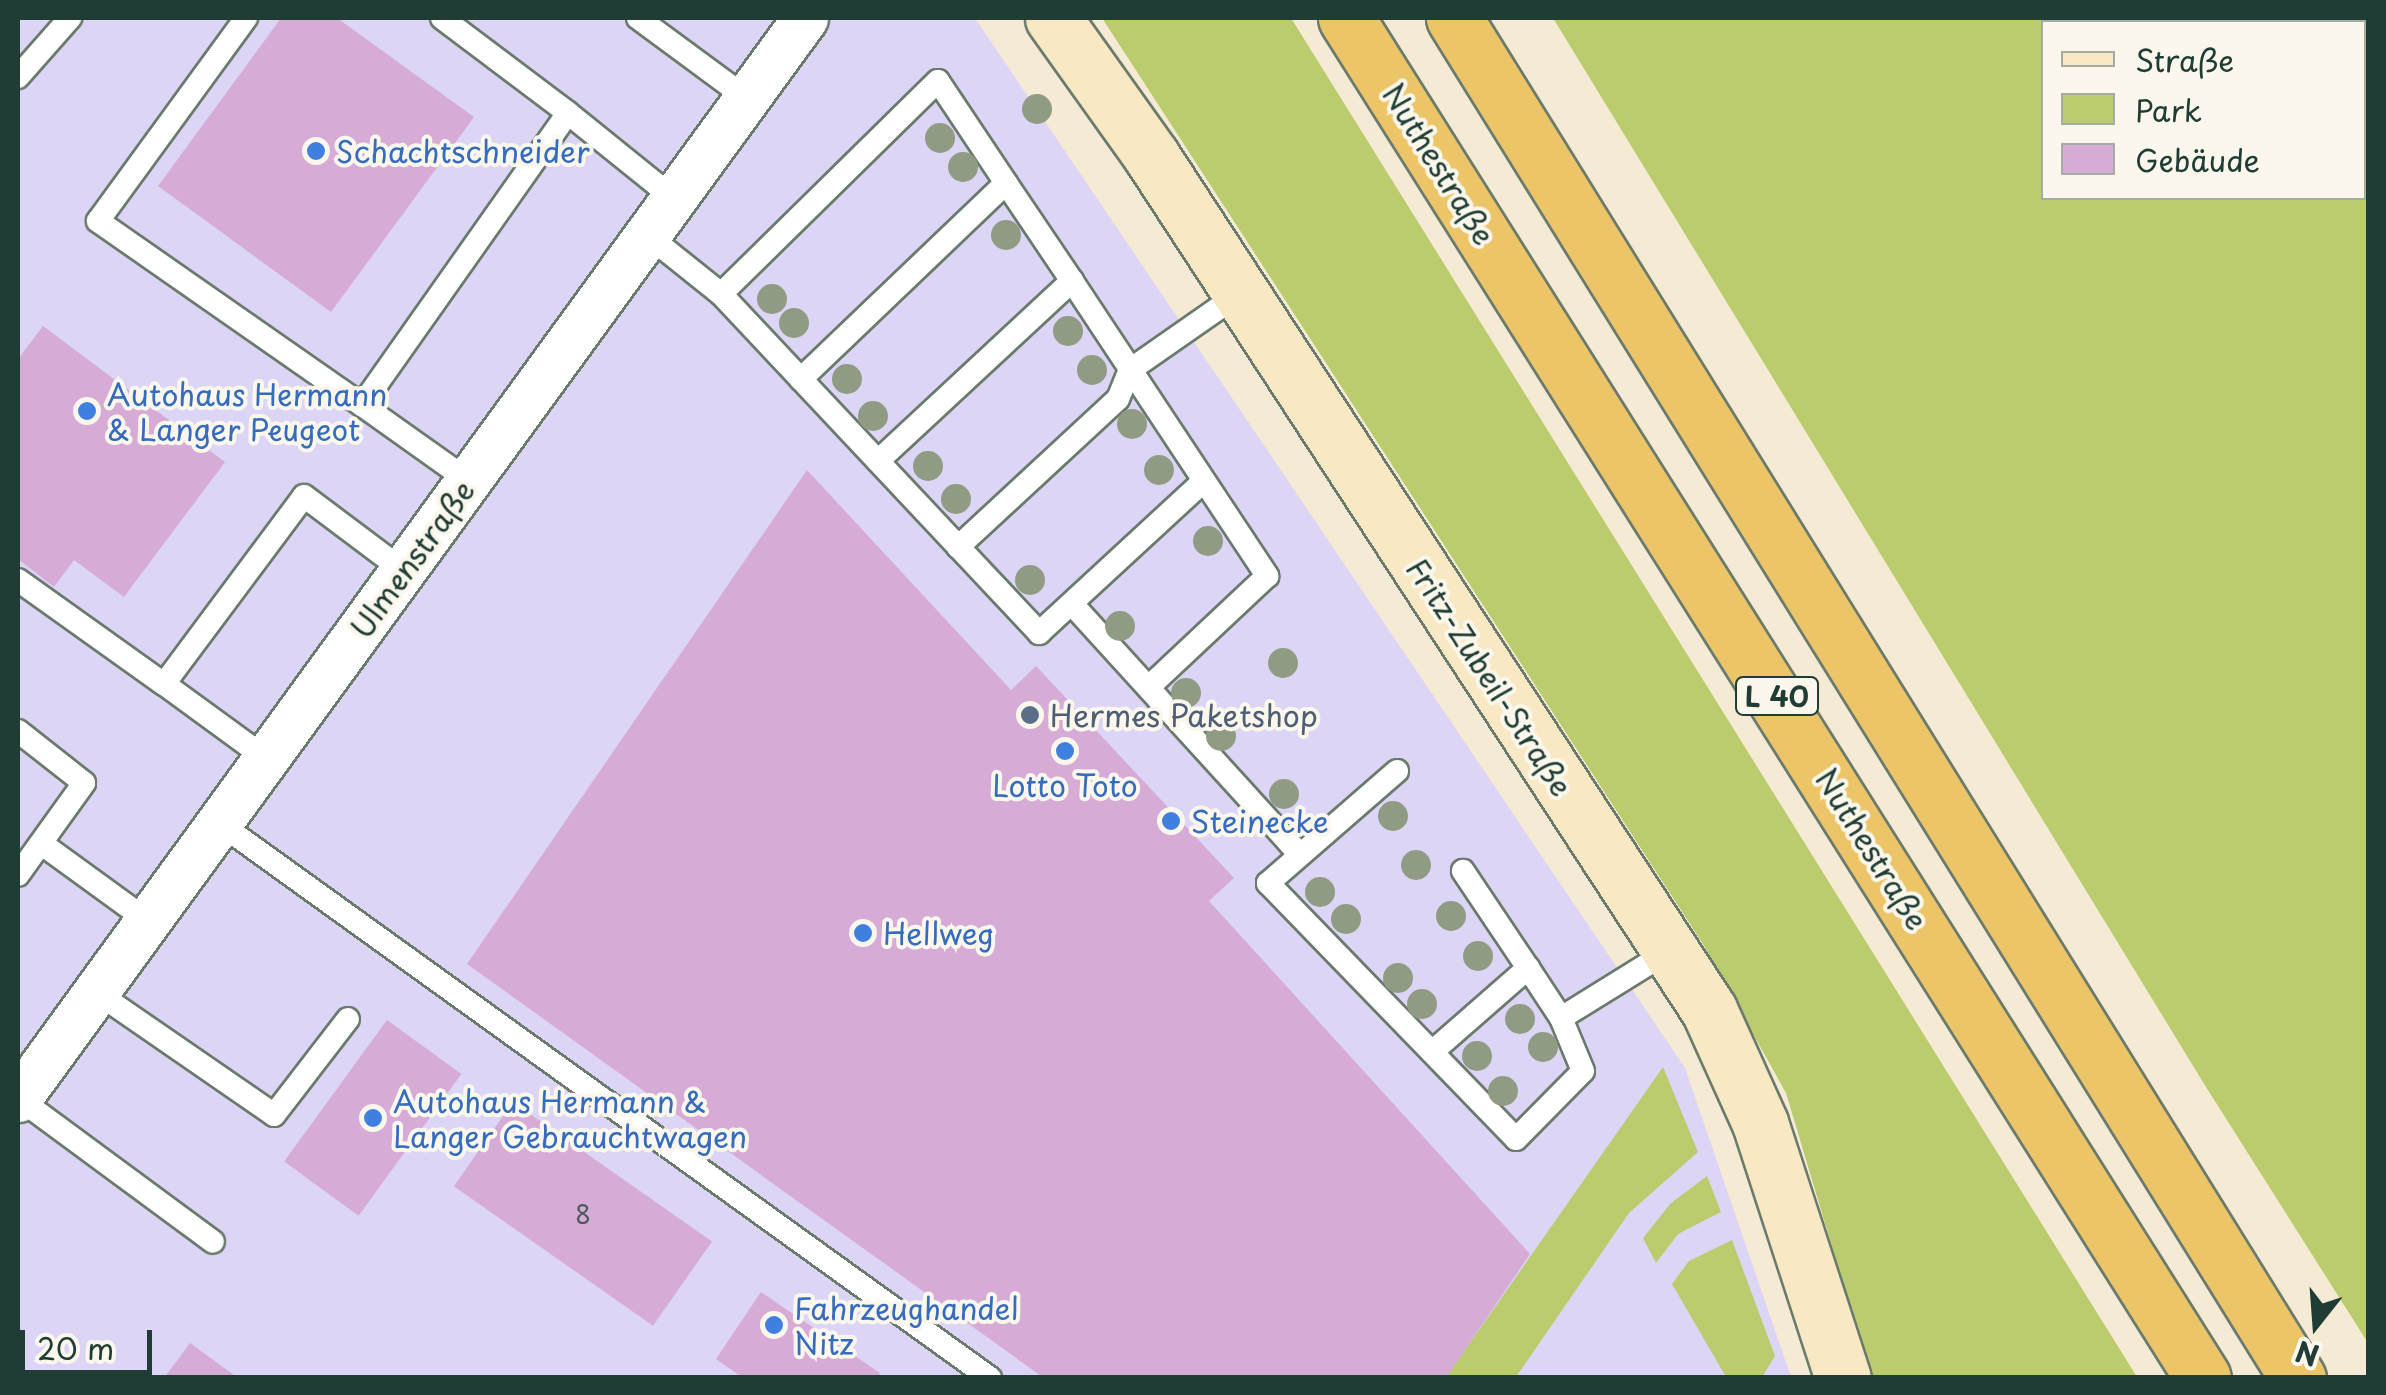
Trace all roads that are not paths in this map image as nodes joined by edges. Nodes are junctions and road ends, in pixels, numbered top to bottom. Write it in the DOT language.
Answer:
graph roads {
  1 [pos="70,18"];
  2 [pos="246,18"];
  3 [pos="442,18"];
  4 [pos="638,18"];
  5 [pos="805,18"];
  6 [pos="1053,18"];
  7 [pos="1346,18"];
  8 [pos="1454,18"];
  9 [pos="18,77"];
  10 [pos="745,97"];
  11 [pos="568,112"];
  12 [pos="1006,183"];
  13 [pos="672,197"];
  14 [pos="646,234"];
  15 [pos="1072,282"];
  16 [pos="721,294"];
  17 [pos="1239,294"];
  18 [pos="1130,370"];
  19 [pos="800,379"];
  20 [pos="362,405"];
  21 [pos="878,461"];
  22 [pos="1204,481"];
  23 [pos="469,482"];
  24 [pos="958,547"];
  25 [pos="404,571"];
  26 [pos="18,580"];
  27 [pos="1072,604"];
  28 [pos="164,684"];
  29 [pos="1150,686"];
  30 [pos="18,731"];
  31 [pos="266,759"];
  32 [pos="1397,772"];
  33 [pos="219,823"];
  34 [pos="42,844"];
  35 [pos="1300,855"];
  36 [pos="1463,871"];
  37 [pos="18,875"];
  38 [pos="148,922"];
  39 [pos="1670,951"];
  40 [pos="1528,968"];
  41 [pos="96,992"];
  42 [pos="1561,1018"];
  43 [pos="348,1019"];
  44 [pos="1432,1052"];
  45 [pos="18,1099"];
  46 [pos="213,1242"];
  47 [pos="990,1378"];
  48 [pos="1843,1378"];
  49 [pos="2203,1378"];
  50 [pos="2298,1378"];
  1 -- 9 [label="lane"];
  2 -- 20 [label="lane"];
  3 -- 11 [label="lane"];
  4 -- 10 [label="lane"];
  5 -- 10 [label="street, Ulmenstraße"];
  6 -- 17 [label="street, Fritz-Zubeil-Straße"];
  7 -- 49 [label="highway, Nuthestraße / L 40"];
  8 -- 50 [label="highway, L 40"];
  10 -- 13 [label="street, Ulmenstraße"];
  11 -- 13 [label="lane"];
  11 -- 20 [label="lane"];
  12 -- 15 [label="lane"];
  12 -- 16 [label="lane"];
  12 -- 19 [label="lane"];
  13 -- 14 [label="street, Ulmenstraße"];
  14 -- 16 [label="lane"];
  14 -- 23 [label="street, Ulmenstraße"];
  15 -- 18 [label="lane"];
  15 -- 21 [label="lane"];
  16 -- 19 [label="lane"];
  17 -- 18 [label="lane"];
  17 -- 39 [label="street, Fritz-Zubeil-Straße"];
  18 -- 22 [label="lane"];
  18 -- 24 [label="lane"];
  19 -- 21 [label="lane"];
  20 -- 23 [label="lane"];
  21 -- 24 [label="lane"];
  22 -- 27 [label="lane"];
  22 -- 29 [label="lane"];
  23 -- 25 [label="street, Ulmenstraße"];
  24 -- 27 [label="lane"];
  25 -- 28 [label="lane"];
  25 -- 31 [label="street, Ulmenstraße"];
  26 -- 28 [label="lane"];
  27 -- 29 [label="lane"];
  28 -- 31 [label="lane"];
  29 -- 35 [label="lane"];
  30 -- 34 [label="lane"];
  31 -- 33 [label="street, Ulmenstraße"];
  32 -- 35 [label="lane"];
  33 -- 38 [label="street, Ulmenstraße"];
  33 -- 47 [label="lane"];
  34 -- 37 [label="lane"];
  34 -- 38 [label="lane"];
  35 -- 44 [label="lane"];
  36 -- 40 [label="lane"];
  38 -- 41 [label="street, Ulmenstraße"];
  39 -- 42 [label="lane"];
  39 -- 48 [label="street, Fritz-Zubeil-Straße"];
  40 -- 42 [label="lane"];
  40 -- 44 [label="lane"];
  41 -- 43 [label="lane"];
  41 -- 45 [label="street, Ulmenstraße"];
  42 -- 44 [label="lane"];
  45 -- 46 [label="lane"];
}
